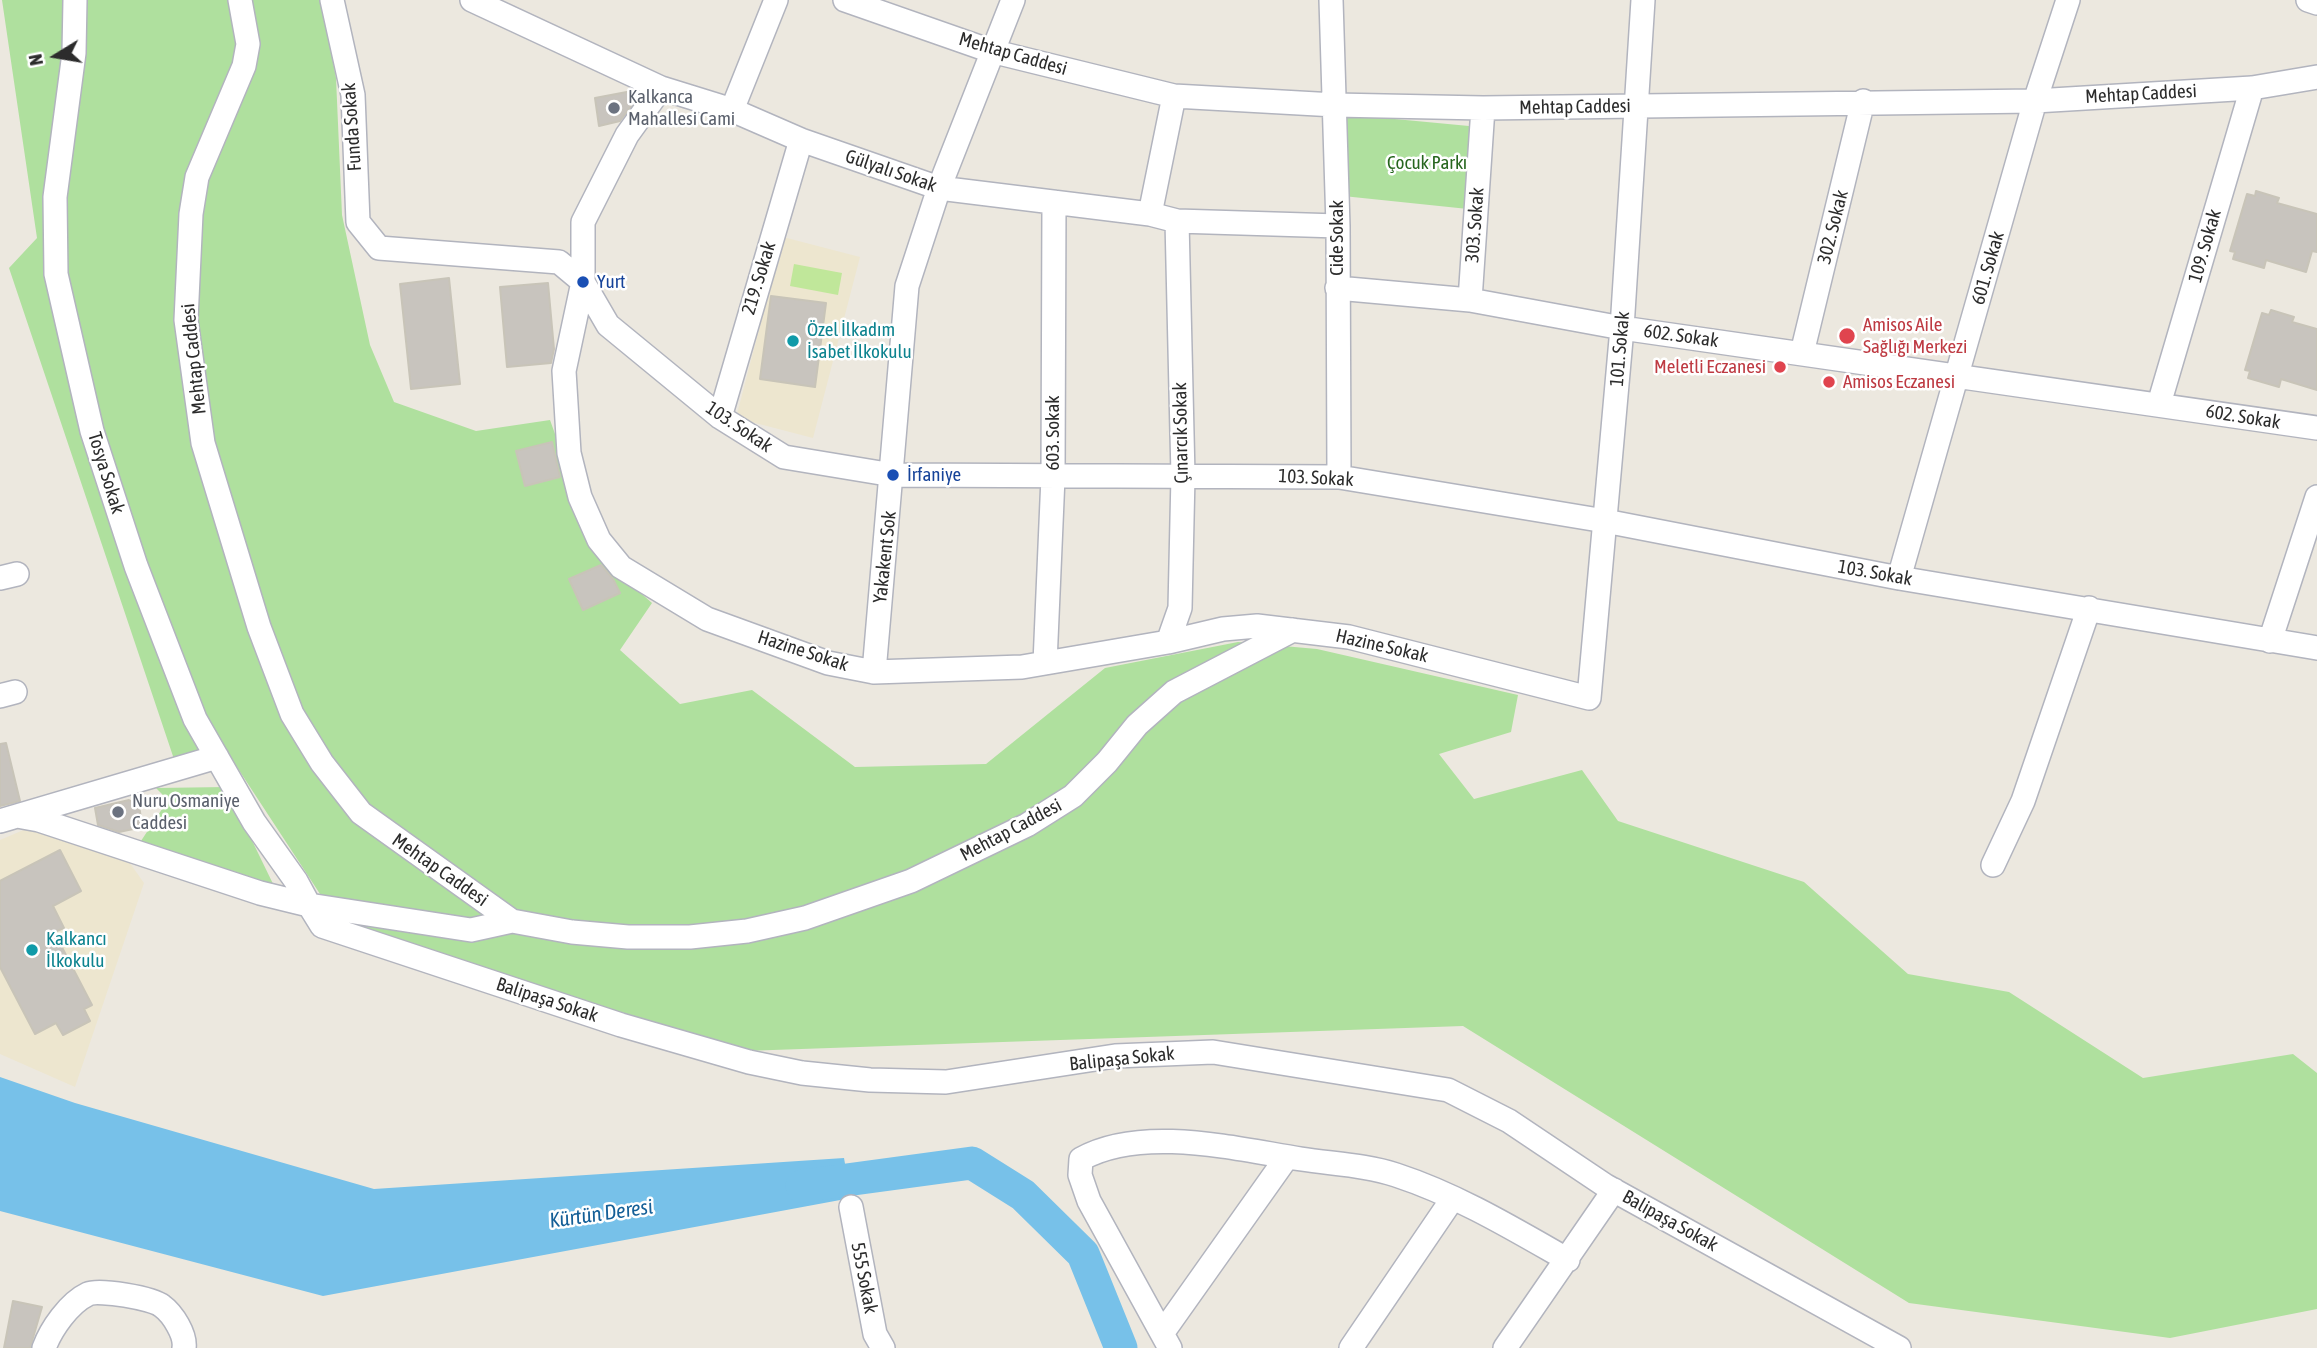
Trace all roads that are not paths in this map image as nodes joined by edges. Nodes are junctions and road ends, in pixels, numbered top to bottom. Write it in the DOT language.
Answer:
graph roads {
  1 [pos="75,0"];
  2 [pos="240,0"];
  3 [pos="332,0"];
  4 [pos="472,0"];
  5 [pos="776,0"];
  6 [pos="845,0"];
  7 [pos="1013,0"];
  8 [pos="1331,0"];
  9 [pos="1643,0"];
  10 [pos="2068,0"];
  11 [pos="2308,0"];
  12 [pos="2317,3"];
  13 [pos="991,51"];
  14 [pos="2317,77"];
  15 [pos="662,88"];
  16 [pos="2252,88"];
  17 [pos="1174,96"];
  18 [pos="1863,101"];
  19 [pos="2035,101"];
  20 [pos="1335,105"];
  21 [pos="1638,106"];
  22 [pos="1483,108"];
  23 [pos="732,110"];
  24 [pos="801,140"];
  25 [pos="939,188"];
  26 [pos="1054,202"];
  27 [pos="1150,214"];
  28 [pos="1177,221"];
  29 [pos="1338,226"];
  30 [pos="379,248"];
  31 [pos="583,282"];
  32 [pos="1337,288"];
  33 [pos="1470,300"];
  34 [pos="1622,328"];
  35 [pos="1802,353"];
  36 [pos="1957,378"];
  37 [pos="2159,404"];
  38 [pos="720,417"];
  39 [pos="2317,428"];
  40 [pos="893,475"];
  41 [pos="1183,476"];
  42 [pos="1053,477"];
  43 [pos="1339,477"];
  44 [pos="2317,497"];
  45 [pos="1605,521"];
  46 [pos="1899,578"];
  47 [pos="2090,608"];
  48 [pos="1293,630"];
  49 [pos="2270,641"];
  50 [pos="1168,642"];
  51 [pos="2317,648"];
  52 [pos="1045,663"];
  53 [pos="873,672"];
  54 [pos="1589,698"];
  55 [pos="217,757"];
  56 [pos="9,818"];
  57 [pos="1993,865"];
  58 [pos="309,905"];
  59 [pos="512,921"];
  60 [pos="1287,1157"];
  61 [pos="1614,1190"];
  62 [pos="1453,1198"];
  63 [pos="851,1207"];
  64 [pos="1568,1260"];
  65 [pos="1167,1340"];
  66 [pos="44,1348"];
  67 [pos="184,1348"];
  68 [pos="883,1348"];
  69 [pos="1351,1348"];
  70 [pos="1505,1348"];
  71 [pos="1899,1348"];
  1 -- 55 [label="street, Tosya Sokak"];
  2 -- 59 [label="street, Mehtap Caddesi"];
  3 -- 30 [label="street, Funda Sokak"];
  4 -- 15 [label="street, Gülyalı Sokak"];
  5 -- 23 [label="street"];
  6 -- 13 [label="street, Mehtap Caddesi"];
  7 -- 13 [label="street, Yakakent Sok"];
  8 -- 20 [label="street, Cide Sokak"];
  9 -- 21 [label="street, 101. Sokak"];
  10 -- 19 [label="street, 601. Sokak"];
  11 -- 12 [label="street"];
  13 -- 17 [label="street, Mehtap Caddesi"];
  13 -- 25 [label="street, Yakakent Sok"];
  14 -- 16 [label="street, Mehtap Caddesi"];
  15 -- 23 [label="street, Gülyalı Sokak"];
  15 -- 31 [label="street, Hazine Sokak"];
  16 -- 19 [label="street, Mehtap Caddesi"];
  16 -- 37 [label="street, 109. Sokak"];
  17 -- 20 [label="street, Mehtap Caddesi"];
  17 -- 27 [label="street"];
  18 -- 19 [label="street, Mehtap Caddesi"];
  18 -- 21 [label="street, Mehtap Caddesi"];
  18 -- 35 [label="street, 302. Sokak"];
  19 -- 36 [label="street, 601. Sokak"];
  20 -- 22 [label="street, Mehtap Caddesi"];
  20 -- 29 [label="street, Cide Sokak"];
  21 -- 22 [label="street, Mehtap Caddesi"];
  21 -- 34 [label="street, 101. Sokak"];
  22 -- 33 [label="street, 303. Sokak"];
  23 -- 24 [label="street, Gülyalı Sokak"];
  24 -- 25 [label="street, Gülyalı Sokak"];
  24 -- 38 [label="street, 219. Sokak"];
  25 -- 26 [label="street, Gülyalı Sokak"];
  25 -- 40 [label="street, Yakakent Sok"];
  26 -- 27 [label="street, Gülyalı Sokak"];
  26 -- 42 [label="street, 603. Sokak"];
  27 -- 28 [label="street, Gülyalı Sokak"];
  28 -- 29 [label="street, Gülyalı Sokak"];
  28 -- 41 [label="street, Çınarcık Sokak"];
  29 -- 32 [label="street, Cide Sokak"];
  30 -- 31 [label="street, 103. Sokak"];
  31 -- 38 [label="street, 103. Sokak"];
  31 -- 53 [label="street, Hazine Sokak"];
  32 -- 33 [label="street, 602. Sokak"];
  32 -- 43 [label="street, Cide Sokak"];
  33 -- 34 [label="street, 602. Sokak"];
  34 -- 35 [label="street, 602. Sokak"];
  34 -- 45 [label="street, 101. Sokak"];
  35 -- 36 [label="street, 602. Sokak"];
  36 -- 37 [label="street, 602. Sokak"];
  36 -- 46 [label="street, 601. Sokak"];
  37 -- 39 [label="street, 602. Sokak"];
  38 -- 40 [label="street, 103. Sokak"];
  40 -- 42 [label="street, 103. Sokak"];
  40 -- 53 [label="street, Yakakent Sok"];
  41 -- 42 [label="street, 103. Sokak"];
  41 -- 43 [label="street, 103. Sokak"];
  41 -- 50 [label="street, Çınarcık Sokak"];
  42 -- 52 [label="street, 603. Sokak"];
  43 -- 45 [label="street, 103. Sokak"];
  44 -- 49 [label="street"];
  45 -- 46 [label="street, 103. Sokak"];
  45 -- 54 [label="street, 101. Sokak"];
  46 -- 47 [label="street, 103. Sokak"];
  47 -- 49 [label="street, 103. Sokak"];
  47 -- 57 [label="street"];
  48 -- 50 [label="street, Hazine Sokak"];
  48 -- 54 [label="street, Hazine Sokak"];
  48 -- 59 [label="street, Mehtap Caddesi"];
  49 -- 51 [label="street, 103. Sokak"];
  50 -- 52 [label="street, Hazine Sokak"];
  52 -- 53 [label="street, Hazine Sokak"];
  55 -- 56 [label="street"];
  55 -- 58 [label="street, Tosya Sokak"];
  56 -- 58 [label="street"];
  58 -- 59 [label="street"];
  58 -- 61 [label="street, Balipaşa Sokak"];
  60 -- 62 [label="street"];
  60 -- 65 [label="street"];
  60 -- 65 [label="street"];
  61 -- 64 [label="street"];
  61 -- 71 [label="street, Balipaşa Sokak"];
  62 -- 64 [label="street"];
  62 -- 69 [label="street"];
  63 -- 68 [label="street, 555 Sokak"];
  64 -- 70 [label="street"];
  66 -- 67 [label="street"];
}
